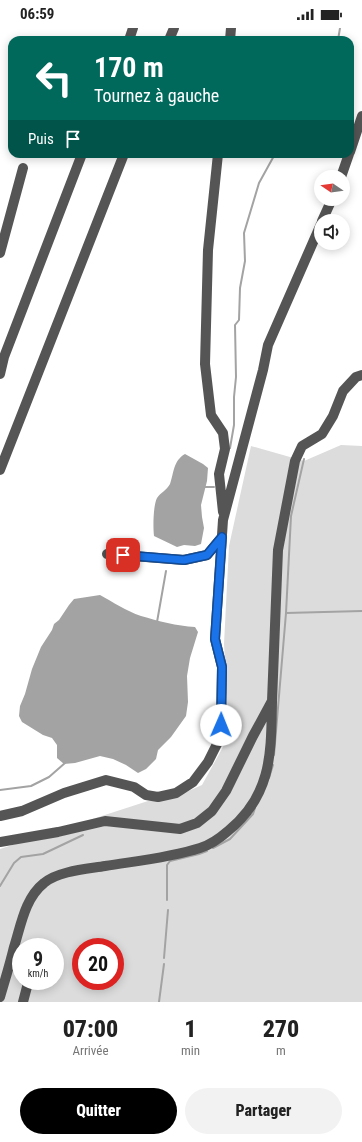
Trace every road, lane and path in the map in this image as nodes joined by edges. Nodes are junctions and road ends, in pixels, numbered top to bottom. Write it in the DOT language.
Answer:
graph roads {
  1 [pos="362,116"];
  2 [pos="354,141"];
  3 [pos="80,158"];
  4 [pos="122,158"];
  5 [pos="218,158"];
  6 [pos="348,158"];
  7 [pos="23,168"];
  8 [pos="344,170"];
  9 [pos="314,240"];
  10 [pos="0,253"];
  11 [pos="2,359"];
  12 [pos="0,374"];
  13 [pos="362,375"];
  14 [pos="0,470"];
  15 [pos="223,520"];
  16 [pos="222,537"];
  17 [pos="107,554"];
  18 [pos="272,701"];
  19 [pos="0,816"];
  20 [pos="0,842"];
  21 [pos="26,990"];
  22 [pos="0,997"];
  23 [pos="23,1002"];
  1 -- 2 [label="lane"];
  3 -- 11 [label="lane"];
  4 -- 14 [label="lane"];
  5 -- 15 [label="lane"];
  6 -- 8 [label="lane"];
  7 -- 10 [label="lane"];
  9 -- 15 [label="lane"];
  11 -- 12 [label="lane"];
  13 -- 18 [label="lane"];
  15 -- 16 [label="lane"];
  16 -- 17 [label="lane"];
  16 -- 19 [label="lane"];
  18 -- 20 [label="lane"];
  18 -- 22 [label="lane"];
  21 -- 23 [label="lane"];
}
